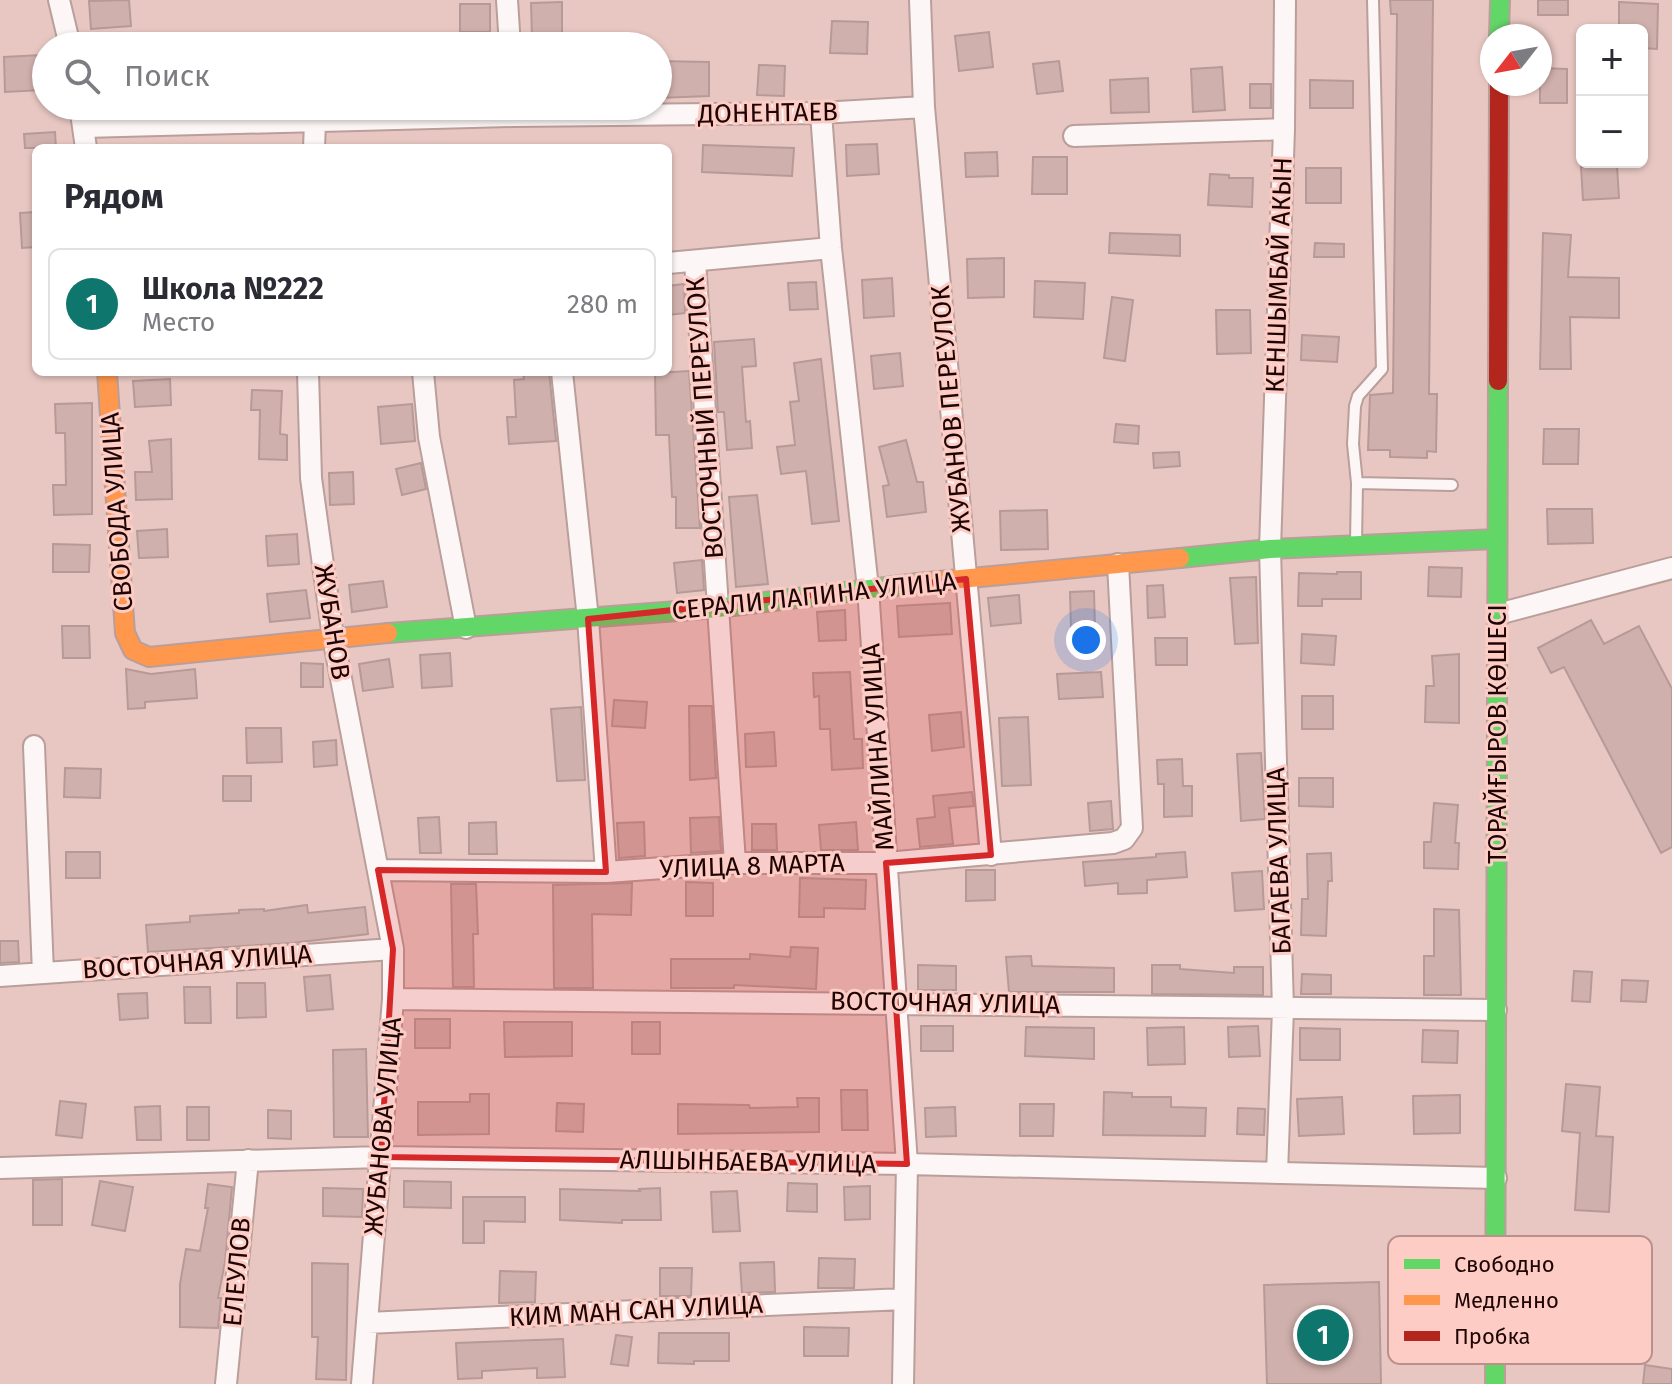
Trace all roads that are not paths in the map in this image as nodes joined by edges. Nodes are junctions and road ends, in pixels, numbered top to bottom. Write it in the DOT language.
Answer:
graph roads {
  1 [pos="59,0"];
  2 [pos="507,0"];
  3 [pos="920,0"];
  4 [pos="1285,0"];
  5 [pos="1373,0"];
  6 [pos="1500,0"];
  7 [pos="1499,24"];
  8 [pos="67,32"];
  9 [pos="509,32"];
  10 [pos="1499,96"];
  11 [pos="924,107"];
  12 [pos="672,112"];
  13 [pos="821,113"];
  14 [pos="83,120"];
  15 [pos="364,120"];
  16 [pos="315,123"];
  17 [pos="84,127"];
  18 [pos="1284,129"];
  19 [pos="1074,136"];
  20 [pos="86,144"];
  21 [pos="314,144"];
  22 [pos="831,248"];
  23 [pos="695,261"];
  24 [pos="672,263"];
  25 [pos="107,376"];
  26 [pos="308,376"];
  27 [pos="423,376"];
  28 [pos="562,376"];
  29 [pos="1357,483"];
  30 [pos="1452,485"];
  31 [pos="1496,539"];
  32 [pos="1356,545"];
  33 [pos="1270,549"];
  34 [pos="1118,564"];
  35 [pos="1672,568"];
  36 [pos="966,579"];
  37 [pos="868,588"];
  38 [pos="717,608"];
  39 [pos="1498,614"];
  40 [pos="588,619"];
  41 [pos="466,628"];
  42 [pos="333,637"];
  43 [pos="133,650"];
  44 [pos="34,746"];
  45 [pos="991,855"];
  46 [pos="735,863"];
  47 [pos="886,863"];
  48 [pos="378,870"];
  49 [pos="606,872"];
  50 [pos="393,949"];
  51 [pos="43,973"];
  52 [pos="0,976"];
  53 [pos="393,999"];
  54 [pos="894,1002"];
  55 [pos="1283,1009"];
  56 [pos="1496,1010"];
  57 [pos="381,1157"];
  58 [pos="248,1160"];
  59 [pos="907,1164"];
  60 [pos="0,1168"];
  61 [pos="1277,1173"];
  62 [pos="1496,1178"];
  63 [pos="1496,1236"];
  64 [pos="904,1299"];
  65 [pos="367,1323"];
  66 [pos="1495,1364"];
  67 [pos="226,1384"];
  68 [pos="362,1384"];
  69 [pos="903,1384"];
  70 [pos="1495,1384"];
  1 -- 8 [label="street"];
  2 -- 9 [label="street"];
  3 -- 11 [label="street"];
  4 -- 18 [label="street, КЕНШЫМБАЙ АКЫН"];
  5 -- 29 [label="lane"];
  6 -- 7 [label="street"];
  10 -- 31 [label="street, ТОРАЙҒЫРОВ КӨШЕСІ"];
  11 -- 13 [label="street, ДОНЕНТАЕВ"];
  11 -- 36 [label="street, ЖУБАНОВ ПЕРЕУЛОК"];
  12 -- 13 [label="street, ДОНЕНТАЕВ"];
  13 -- 22 [label="street, МАЙЛИНА УЛИЦА"];
  14 -- 17 [label="street"];
  15 -- 16 [label="street, ДОНЕНТАЕВ"];
  16 -- 17 [label="street, ДОНЕНТАЕВ"];
  16 -- 21 [label="street"];
  17 -- 20 [label="street"];
  18 -- 19 [label="street"];
  18 -- 33 [label="street, КЕНШЫМБАЙ АКЫН"];
  22 -- 23 [label="street"];
  22 -- 37 [label="street, МАЙЛИНА УЛИЦА"];
  23 -- 24 [label="street"];
  23 -- 38 [label="street, ВОСТОЧНЫЙ ПЕРЕУЛОК"];
  25 -- 43 [label="street, СВОБОДА УЛИЦА"];
  26 -- 42 [label="street, ЖУБАНОВ"];
  27 -- 41 [label="street"];
  28 -- 40 [label="street"];
  29 -- 30 [label="lane"];
  29 -- 32 [label="lane"];
  31 -- 32 [label="street, СЕРАЛИ ЛАПИНА УЛИЦА"];
  31 -- 39 [label="street, ТОРАЙҒЫРОВ КӨШЕСІ"];
  32 -- 33 [label="street, СЕРАЛИ ЛАПИНА УЛИЦА"];
  33 -- 34 [label="street, СЕРАЛИ ЛАПИНА УЛИЦА"];
  33 -- 55 [label="street, БАГАЕВА УЛИЦА"];
  34 -- 36 [label="street, СЕРАЛИ ЛАПИНА УЛИЦА"];
  34 -- 45 [label="street, УЛИЦА 8 МАРТА"];
  35 -- 39 [label="street"];
  36 -- 37 [label="street, СЕРАЛИ ЛАПИНА УЛИЦА"];
  36 -- 45 [label="street, ЖУБАНОВ ПЕРЕУЛОК"];
  37 -- 38 [label="street, СЕРАЛИ ЛАПИНА УЛИЦА"];
  37 -- 47 [label="street, МАЙЛИНА УЛИЦА"];
  38 -- 40 [label="street, СЕРАЛИ ЛАПИНА УЛИЦА"];
  38 -- 46 [label="street, ВОСТОЧНЫЙ ПЕРЕУЛОК"];
  39 -- 56 [label="street, ТОРАЙҒЫРОВ КӨШЕСІ"];
  40 -- 41 [label="street, СЕРАЛИ ЛАПИНА УЛИЦА"];
  40 -- 49 [label="street"];
  41 -- 42 [label="street, СЕРАЛИ ЛАПИНА УЛИЦА"];
  42 -- 43 [label="street, СЕРАЛИ ЛАПИНА УЛИЦА"];
  42 -- 48 [label="street, ЖУБАНОВ"];
  44 -- 51 [label="street"];
  45 -- 47 [label="street, УЛИЦА 8 МАРТА"];
  46 -- 47 [label="street, УЛИЦА 8 МАРТА"];
  46 -- 49 [label="street, УЛИЦА 8 МАРТА"];
  47 -- 54 [label="street, МАЙЛИНА УЛИЦА"];
  48 -- 49 [label="street, УЛИЦА 8 МАРТА"];
  48 -- 50 [label="street, ЖУБАНОВА УЛИЦА"];
  50 -- 51 [label="street, ВОСТОЧНАЯ УЛИЦА"];
  50 -- 53 [label="street, ЖУБАНОВА УЛИЦА"];
  51 -- 52 [label="street, ВОСТОЧНАЯ УЛИЦА"];
  53 -- 54 [label="street, ВОСТОЧНАЯ УЛИЦА"];
  53 -- 57 [label="street, ЖУБАНОВА УЛИЦА"];
  54 -- 55 [label="street, ВОСТОЧНАЯ УЛИЦА"];
  54 -- 59 [label="street, МАЙЛИНА УЛИЦА"];
  55 -- 56 [label="street, ВОСТОЧНАЯ УЛИЦА"];
  55 -- 61 [label="street, БАГАЕВА УЛИЦА"];
  56 -- 62 [label="street, ТОРАЙҒЫРОВ КӨШЕСІ"];
  57 -- 58 [label="street, АЛШЫНБАЕВА УЛИЦА"];
  57 -- 59 [label="street, АЛШЫНБАЕВА УЛИЦА"];
  57 -- 65 [label="street, ЖУБАНОВА УЛИЦА"];
  58 -- 60 [label="street, АЛШЫНБАЕВА УЛИЦА"];
  58 -- 67 [label="street, ЕЛЕУЛОВ"];
  59 -- 61 [label="street, АЛШЫНБАЕВА УЛИЦА"];
  59 -- 64 [label="street, МАЙЛИНА УЛИЦА"];
  61 -- 62 [label="street, АЛШЫНБАЕВА УЛИЦА"];
  62 -- 63 [label="street, ТОРАЙҒЫРОВ КӨШЕСІ"];
  64 -- 65 [label="street, КИМ МАН САН УЛИЦА"];
  64 -- 69 [label="street, МАЙЛИНА УЛИЦА"];
  65 -- 68 [label="street, ЖУБАНОВА УЛИЦА"];
  66 -- 70 [label="street, ТОРАЙҒЫРОВ КӨШЕСІ"];
}
